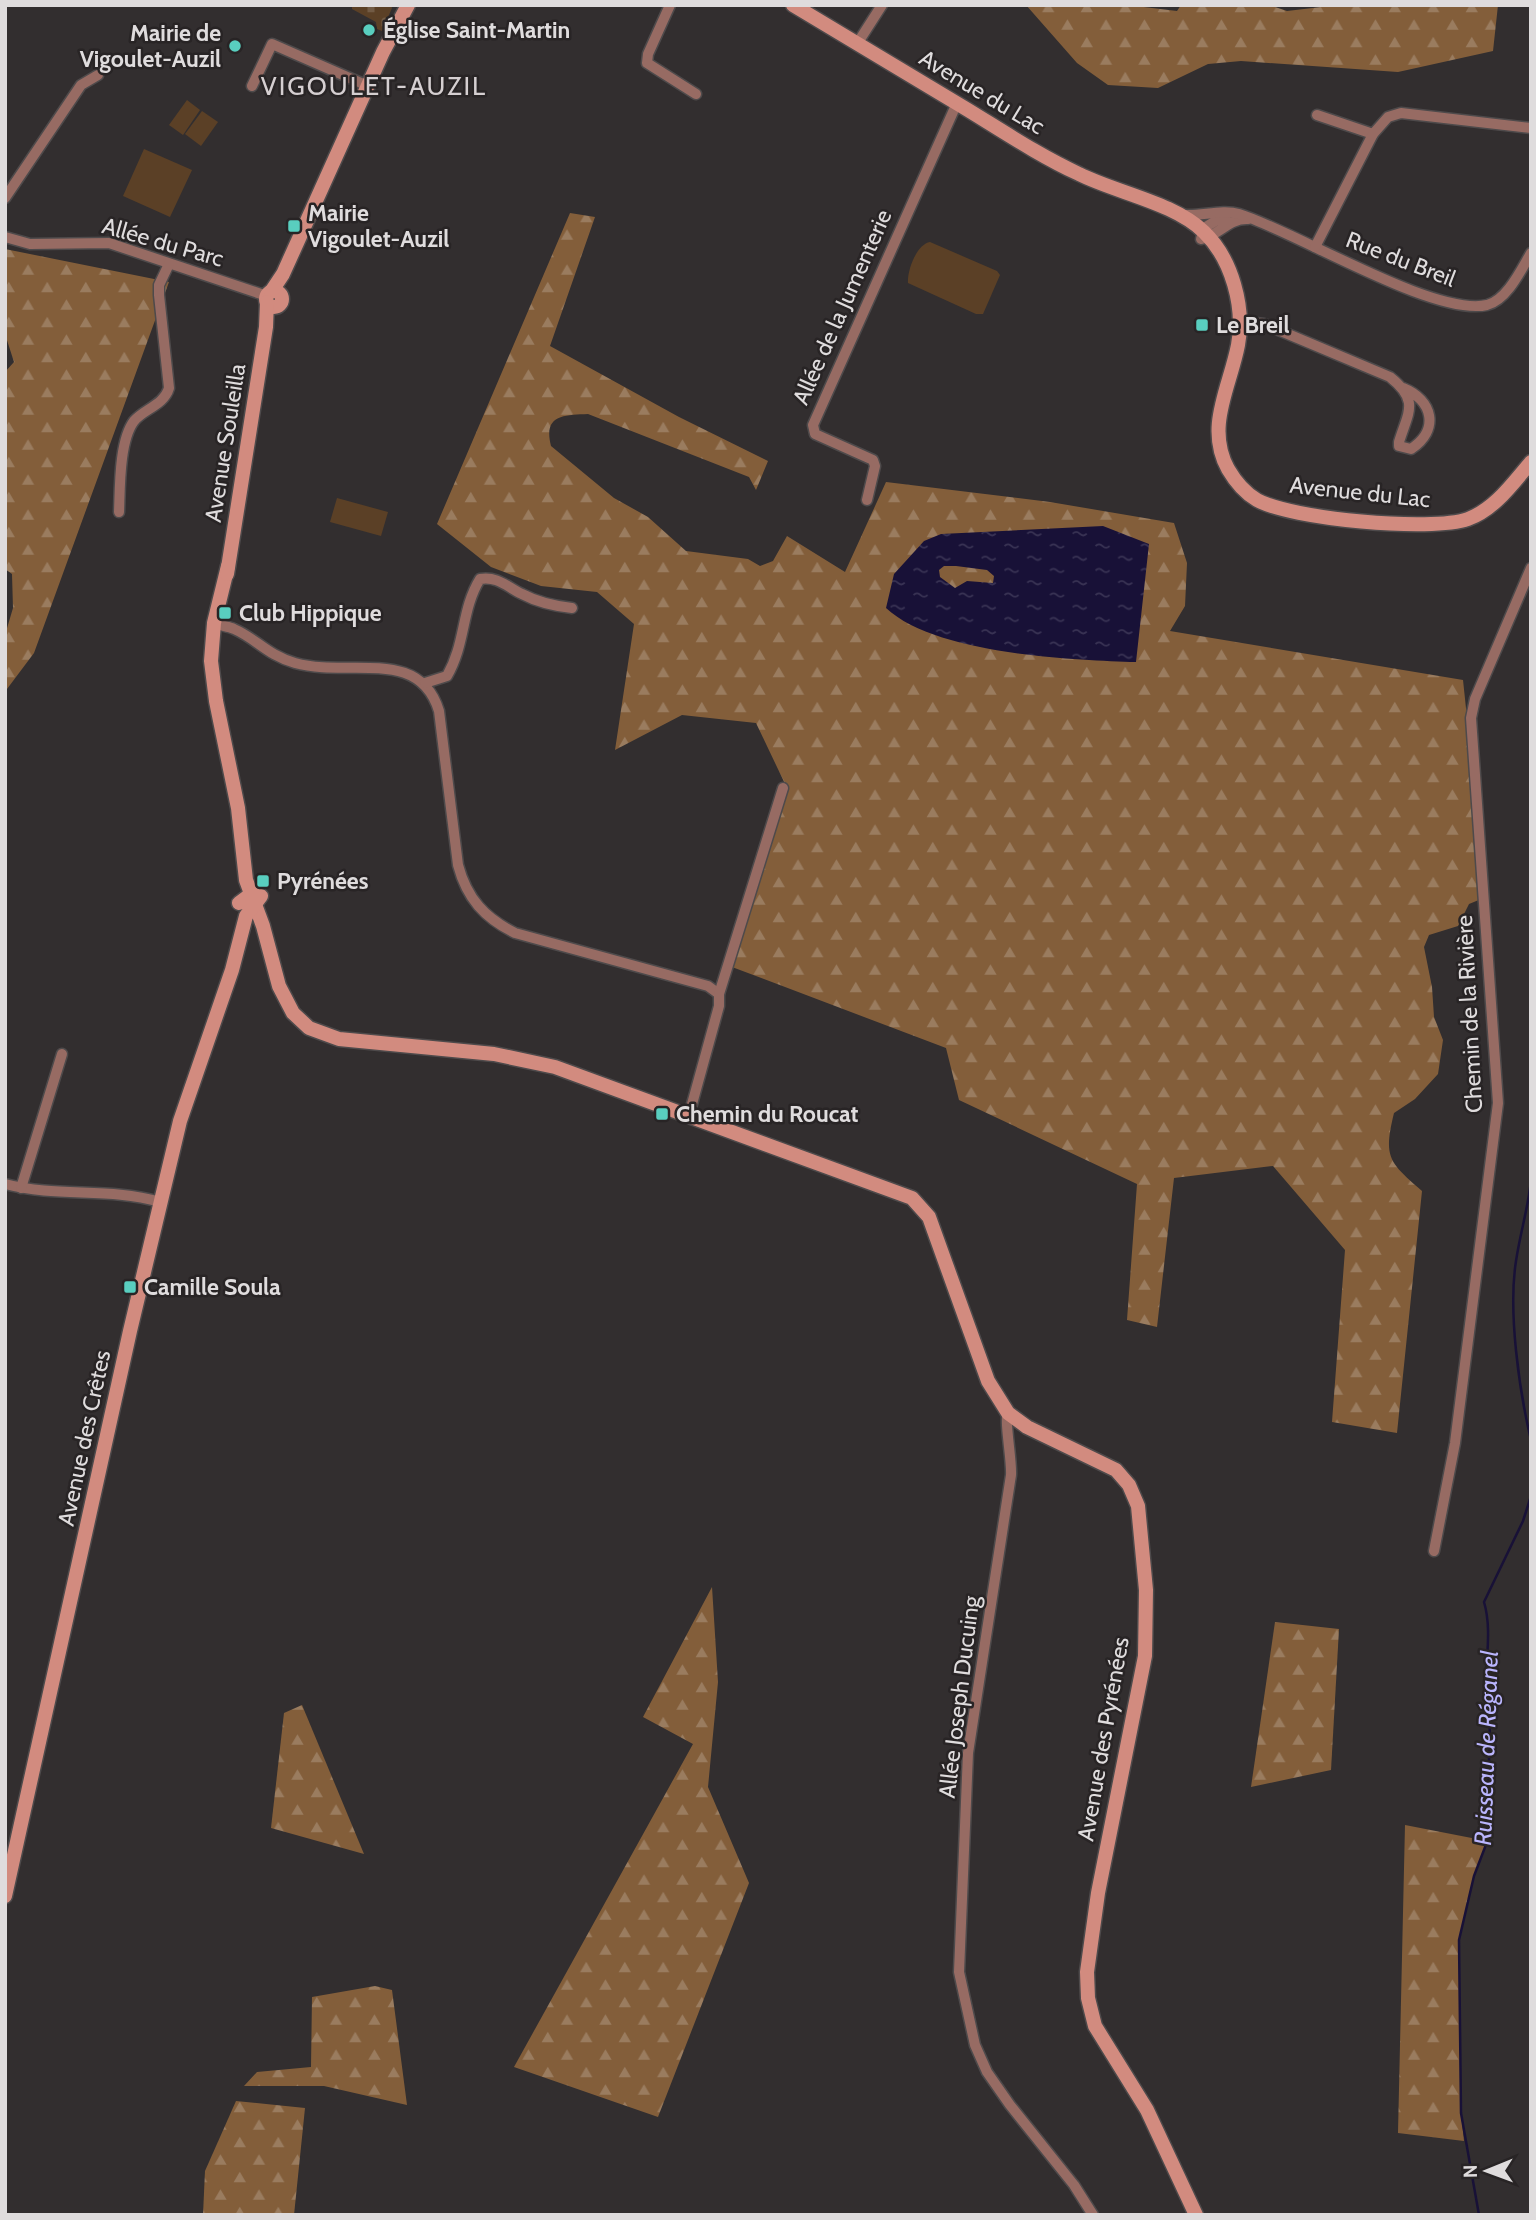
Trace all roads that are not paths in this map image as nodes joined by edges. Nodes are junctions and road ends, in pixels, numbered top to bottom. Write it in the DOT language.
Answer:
graph roads {
  1 [pos="408,5"];
  2 [pos="670,5"];
  3 [pos="793,5"];
  4 [pos="882,5"];
  5 [pos="857,44"];
  6 [pos="98,75"];
  7 [pos="252,86"];
  8 [pos="368,86"];
  9 [pos="695,94"];
  10 [pos="957,103"];
  11 [pos="1317,115"];
  12 [pos="1531,128"];
  13 [pos="1373,134"];
  14 [pos="5,198"];
  15 [pos="1153,205"];
  16 [pos="1228,214"];
  17 [pos="1186,215"];
  18 [pos="1251,219"];
  19 [pos="1204,236"];
  20 [pos="5,237"];
  21 [pos="1315,247"];
  22 [pos="1531,253"];
  23 [pos="169,264"];
  24 [pos="272,299"];
  25 [pos="1240,321"];
  26 [pos="1404,387"];
  27 [pos="1531,462"];
  28 [pos="867,500"];
  29 [pos="119,513"];
  30 [pos="1531,568"];
  31 [pos="572,608"];
  32 [pos="217,624"];
  33 [pos="425,683"];
  34 [pos="227,752"];
  35 [pos="783,788"];
  36 [pos="250,896"];
  37 [pos="263,926"];
  38 [pos="242,929"];
  39 [pos="274,970"];
  40 [pos="223,994"];
  41 [pos="719,994"];
  42 [pos="62,1054"];
  43 [pos="689,1115"];
  44 [pos="5,1184"];
  45 [pos="21,1188"];
  46 [pos="160,1202"];
  47 [pos="1008,1413"];
  48 [pos="1434,1551"];
  49 [pos="5,1896"];
  50 [pos="1093,2215"];
  51 [pos="1196,2215"];
  1 -- 8 [label="street"];
  2 -- 9 [label="street"];
  3 -- 5 [label="street, Avenue du Lac"];
  4 -- 5 [label="street"];
  5 -- 10 [label="street, Avenue du Lac"];
  6 -- 14 [label="street"];
  7 -- 8 [label="street"];
  8 -- 24 [label="street"];
  10 -- 15 [label="street, Avenue du Lac"];
  10 -- 28 [label="street, Allée de la Jumenterie"];
  11 -- 13 [label="street"];
  12 -- 13 [label="street, Rue du Breil"];
  13 -- 21 [label="street, Rue du Breil"];
  15 -- 17 [label="street, Avenue du Lac"];
  15 -- 19 [label="street, Avenue du Lac"];
  16 -- 17 [label="street, Rue du Breil"];
  16 -- 18 [label="street, Rue du Breil"];
  16 -- 19 [label="street"];
  17 -- 19 [label="street, Avenue du Lac"];
  18 -- 19 [label="street"];
  18 -- 21 [label="street, Rue du Breil"];
  19 -- 25 [label="street, Avenue du Lac"];
  20 -- 23 [label="street, Allée du Parc"];
  21 -- 22 [label="street, Rue du Breil"];
  23 -- 24 [label="street, Allée du Parc"];
  23 -- 29 [label="street"];
  24 -- 32 [label="street, Avenue Souleilla"];
  25 -- 26 [label="street"];
  25 -- 27 [label="street, Avenue du Lac"];
  26 -- 26 [label="street"];
  30 -- 48 [label="street, Chemin de la Rivière"];
  31 -- 33 [label="street"];
  32 -- 33 [label="street"];
  32 -- 34 [label="street, Avenue des Pyrénées"];
  33 -- 41 [label="street"];
  34 -- 36 [label="street, Avenue des Pyrénées"];
  34 -- 36 [label="street, Avenue des Pyrénées"];
  35 -- 41 [label="street"];
  36 -- 37 [label="street, Avenue des Pyrénées"];
  36 -- 38 [label="street, Avenue des Crêtes"];
  36 -- 39 [label="street, Avenue des Pyrénées"];
  36 -- 40 [label="street, Avenue des Crêtes"];
  37 -- 38 [label="street"];
  37 -- 39 [label="street, Avenue des Pyrénées"];
  38 -- 40 [label="street, Avenue des Crêtes"];
  39 -- 43 [label="street, Avenue des Pyrénées"];
  40 -- 46 [label="street, Avenue des Crêtes"];
  41 -- 43 [label="street"];
  42 -- 45 [label="street"];
  43 -- 47 [label="street, Avenue des Pyrénées"];
  44 -- 45 [label="street"];
  45 -- 46 [label="street"];
  46 -- 49 [label="street, Avenue des Crêtes"];
  47 -- 50 [label="street, Allée Joseph Ducuing"];
  47 -- 51 [label="street, Avenue des Pyrénées"];
}
